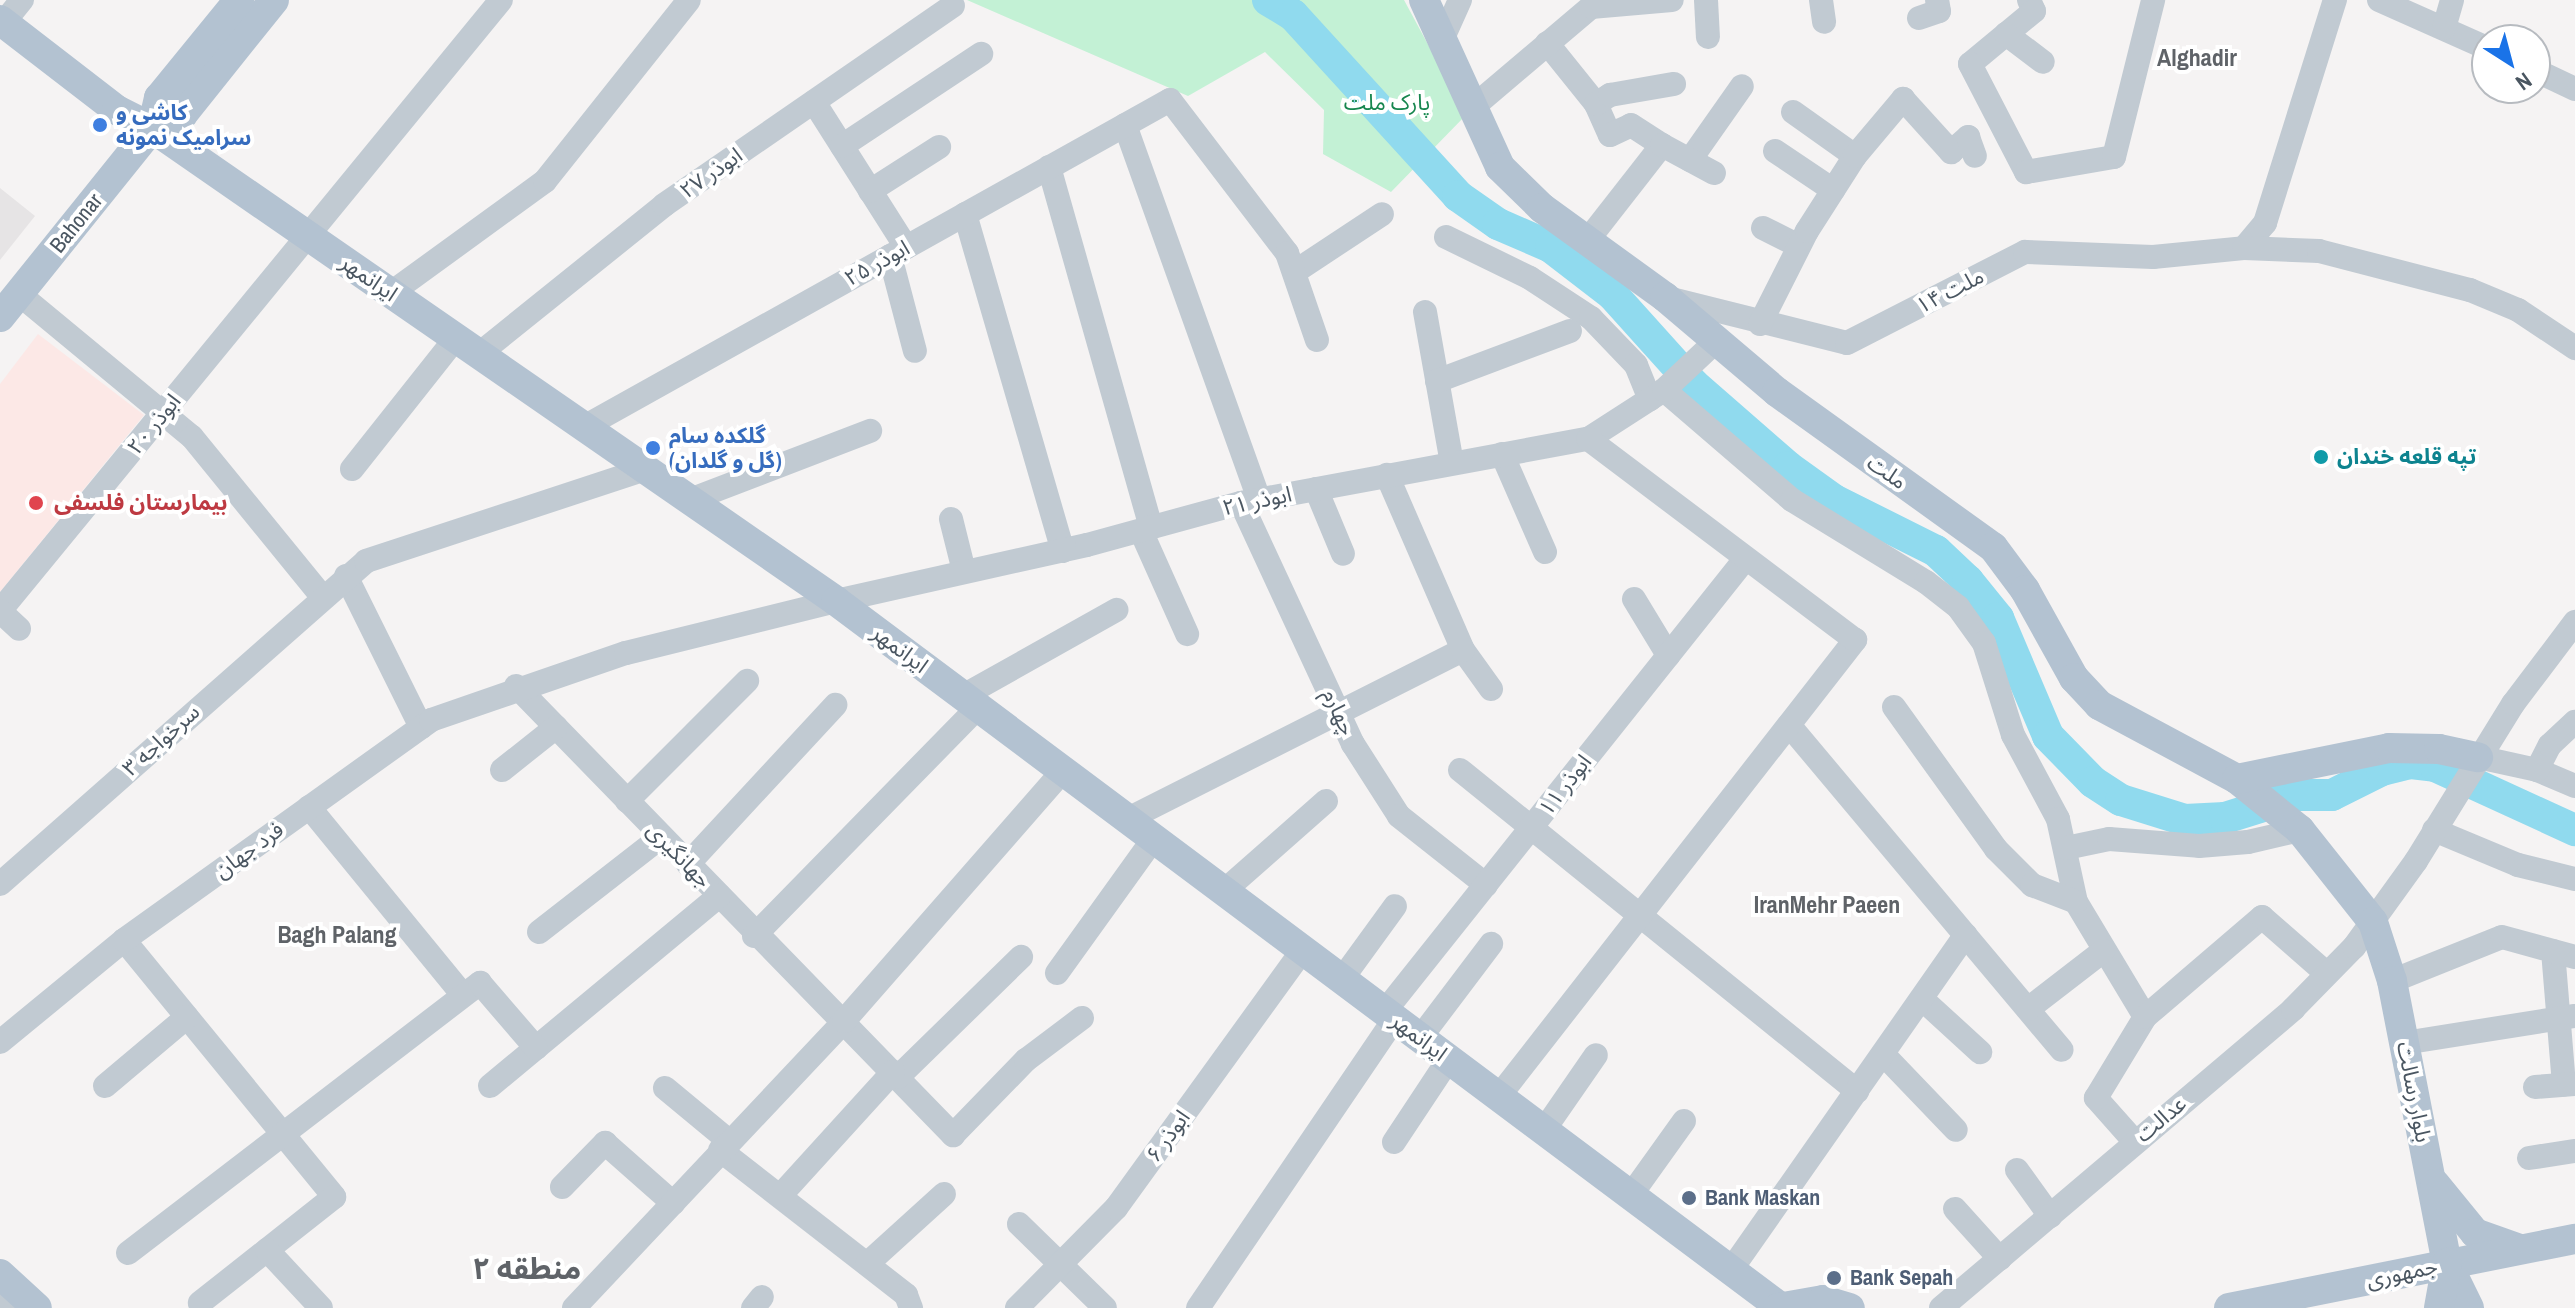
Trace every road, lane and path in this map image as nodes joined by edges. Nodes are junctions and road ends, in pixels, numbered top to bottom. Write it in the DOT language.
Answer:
graph roads {
  1 [pos="239,0"];
  2 [pos="274,0"];
  3 [pos="501,0"];
  4 [pos="689,0"];
  5 [pos="1424,0"];
  6 [pos="1460,0"];
  7 [pos="1666,0"];
  8 [pos="1672,0"];
  9 [pos="1706,0"];
  10 [pos="1937,0"];
  11 [pos="2029,0"];
  12 [pos="2153,0"];
  13 [pos="2335,0"];
  14 [pos="2452,0"];
  15 [pos="2383,1"];
  16 [pos="953,6"];
  17 [pos="6,17"];
  18 [pos="1919,18"];
  19 [pos="2444,28"];
  20 [pos="2006,34"];
  21 [pos="1708,37"];
  22 [pos="1442,40"];
  23 [pos="2471,41"];
  24 [pos="1547,43"];
  25 [pos="981,54"];
  26 [pos="2043,62"];
  27 [pos="2551,78"];
  28 [pos="1674,84"];
  29 [pos="1742,86"];
  30 [pos="2575,89"];
  31 [pos="814,102"];
  32 [pos="1596,104"];
  33 [pos="1473,107"];
  34 [pos="1793,112"];
  35 [pos="1125,125"];
  36 [pos="152,128"];
  37 [pos="1662,145"];
  38 [pos="842,146"];
  39 [pos="939,147"];
  40 [pos="1775,151"];
  41 [pos="1855,156"];
  42 [pos="1975,156"];
  43 [pos="1690,160"];
  44 [pos="1049,167"];
  45 [pos="1714,173"];
  46 [pos="1833,190"];
  47 [pos="870,191"];
  48 [pos="965,214"];
  49 [pos="1382,214"];
  50 [pos="1763,228"];
  51 [pos="308,236"];
  52 [pos="1446,237"];
  53 [pos="1587,241"];
  54 [pos="1799,246"];
  55 [pos="2244,248"];
  56 [pos="898,252"];
  57 [pos="1296,271"];
  58 [pos="391,293"];
  59 [pos="1665,297"];
  60 [pos="9,305"];
  61 [pos="1425,312"];
  62 [pos="1760,324"];
  63 [pos="1570,331"];
  64 [pos="1317,340"];
  65 [pos="1714,343"];
  66 [pos="468,346"];
  67 [pos="2575,348"];
  68 [pos="915,351"];
  69 [pos="1437,381"];
  70 [pos="1661,392"];
  71 [pos="163,412"];
  72 [pos="584,427"];
  73 [pos="870,431"];
  74 [pos="1588,439"];
  75 [pos="1502,454"];
  76 [pos="1452,463"];
  77 [pos="352,469"];
  78 [pos="645,469"];
  79 [pos="1387,475"];
  80 [pos="1316,489"];
  81 [pos="690,500"];
  82 [pos="1250,502"];
  83 [pos="951,519"];
  84 [pos="1146,529"];
  85 [pos="1063,551"];
  86 [pos="1545,552"];
  87 [pos="1343,554"];
  88 [pos="1745,559"];
  89 [pos="964,571"];
  90 [pos="346,576"];
  91 [pos="321,595"];
  92 [pos="1634,599"];
  93 [pos="836,601"];
  94 [pos="1116,610"];
  95 [pos="0,611"];
  96 [pos="2575,622"];
  97 [pos="19,629"];
  98 [pos="1187,634"];
  99 [pos="1463,650"];
  100 [pos="1668,655"];
  101 [pos="747,681"];
  102 [pos="516,686"];
  103 [pos="1491,689"];
  104 [pos="971,702"];
  105 [pos="835,705"];
  106 [pos="1894,707"];
  107 [pos="1339,713"];
  108 [pos="2575,722"];
  109 [pos="1789,725"];
  110 [pos="421,727"];
  111 [pos="556,727"];
  112 [pos="2473,763"];
  113 [pos="502,770"];
  114 [pos="1460,770"];
  115 [pos="2537,770"];
  116 [pos="1063,771"];
  117 [pos="2237,779"];
  118 [pos="2575,786"];
  119 [pos="627,801"];
  120 [pos="1326,801"];
  121 [pos="309,807"];
  122 [pos="1128,819"];
  123 [pos="2295,826"];
  124 [pos="1531,828"];
  125 [pos="2434,830"];
  126 [pos="661,837"];
  127 [pos="1154,838"];
  128 [pos="2066,848"];
  129 [pos="688,864"];
  130 [pos="2575,879"];
  131 [pos="0,884"];
  132 [pos="1486,885"];
  133 [pos="1224,891"];
  134 [pos="719,896"];
  135 [pos="2076,902"];
  136 [pos="1395,906"];
  137 [pos="1640,915"];
  138 [pos="2373,922"];
  139 [pos="539,932"];
  140 [pos="1966,935"];
  141 [pos="754,936"];
  142 [pos="124,940"];
  143 [pos="1491,944"];
  144 [pos="1303,950"];
  145 [pos="2103,951"];
  146 [pos="2564,954"];
  147 [pos="1021,957"];
  148 [pos="1057,973"];
  149 [pos="2327,974"];
  150 [pos="1342,979"];
  151 [pos="2392,981"];
  152 [pos="461,993"];
  153 [pos="1922,999"];
  154 [pos="2028,1009"];
  155 [pos="1390,1015"];
  156 [pos="187,1017"];
  157 [pos="2145,1017"];
  158 [pos="2567,1017"];
  159 [pos="1082,1018"];
  160 [pos="844,1021"];
  161 [pos="1420,1038"];
  162 [pos="0,1042"];
  163 [pos="2404,1043"];
  164 [pos="536,1048"];
  165 [pos="2062,1050"];
  166 [pos="1980,1052"];
  167 [pos="1883,1054"];
  168 [pos="1596,1055"];
  169 [pos="1449,1059"];
  170 [pos="896,1074"];
  171 [pos="2570,1085"];
  172 [pos="105,1086"];
  173 [pos="490,1086"];
  174 [pos="2535,1087"];
  175 [pos="665,1088"];
  176 [pos="1857,1091"];
  177 [pos="1499,1096"];
  178 [pos="1684,1121"];
  179 [pos="1544,1130"];
  180 [pos="1956,1130"];
  181 [pos="283,1132"];
  182 [pos="1394,1142"];
  183 [pos="2135,1142"];
  184 [pos="724,1145"];
  185 [pos="2575,1151"];
  186 [pos="2529,1158"];
  187 [pos="2017,1170"];
  188 [pos="2430,1177"];
  189 [pos="562,1187"];
  190 [pos="944,1194"];
  191 [pos="1631,1195"];
  192 [pos="780,1196"];
  193 [pos="673,1203"];
  194 [pos="1955,1209"];
  195 [pos="2050,1216"];
  196 [pos="1019,1224"];
  197 [pos="2575,1239"];
  198 [pos="2523,1249"];
  199 [pos="267,1250"];
  200 [pos="128,1253"];
  201 [pos="2000,1259"];
  202 [pos="1062,1262"];
  203 [pos="2447,1263"];
  204 [pos="867,1264"];
  205 [pos="1731,1270"];
  206 [pos="2305,1301"];
  207 [pos="200,1303"];
  208 [pos="1779,1307"];
  209 [pos="321,1308"];
  210 [pos="574,1308"];
  211 [pos="912,1308"];
  212 [pos="1017,1308"];
  213 [pos="1105,1308"];
  214 [pos="1198,1308"];
  215 [pos="1850,1308"];
  216 [pos="1941,1308"];
  217 [pos="2229,1308"];
  218 [pos="2439,1308"];
  219 [pos="2469,1308"];
  1 -- 36 [label="main road, Bahonar"];
  2 -- 36 [label="main road, Bahonar"];
  3 -- 51 [label="street, ابوذر ۲۰"];
  4 -- 58 [label="street"];
  5 -- 22 [label="main road, ملت"];
  6 -- 22 [label="street"];
  7 -- 8 [label="street"];
  7 -- 24 [label="street"];
  9 -- 21 [label="street"];
  10 -- 18 [label="street"];
  11 -- 20 [label="street"];
  12 -- 20 [label="street"];
  13 -- 55 [label="street"];
  14 -- 19 [label="street"];
  15 -- 19 [label="street"];
  16 -- 31 [label="street, ابوذر ۲۷"];
  17 -- 36 [label="main road, ایرانمهر"];
  19 -- 23 [label="street"];
  20 -- 26 [label="street"];
  22 -- 33 [label="main road, ملت"];
  24 -- 32 [label="street"];
  24 -- 33 [label="street"];
  25 -- 38 [label="street"];
  27 -- 30 [label="street"];
  28 -- 32 [label="street"];
  29 -- 43 [label="street"];
  31 -- 38 [label="street"];
  31 -- 66 [label="street, ابوذر ۲۷"];
  32 -- 37 [label="street"];
  33 -- 53 [label="main road, ملت"];
  34 -- 41 [label="street"];
  35 -- 44 [label="street, ابوذر ۲۵"];
  35 -- 57 [label="street, ابوذر ۲۵"];
  35 -- 82 [label="street, چهارم"];
  36 -- 51 [label="main road, ایرانمهر"];
  36 -- 60 [label="main road, Bahonar"];
  37 -- 43 [label="street"];
  37 -- 53 [label="street"];
  38 -- 47 [label="street"];
  39 -- 47 [label="street"];
  40 -- 46 [label="street"];
  41 -- 42 [label="street"];
  41 -- 46 [label="street"];
  43 -- 45 [label="street"];
  44 -- 48 [label="street, ابوذر ۲۵"];
  44 -- 84 [label="street"];
  46 -- 54 [label="street"];
  47 -- 56 [label="street"];
  48 -- 56 [label="street, ابوذر ۲۵"];
  48 -- 85 [label="street"];
  49 -- 57 [label="street"];
  50 -- 54 [label="street"];
  51 -- 58 [label="main road, ایرانمهر"];
  51 -- 71 [label="street, ابوذر ۲۰"];
  52 -- 70 [label="street"];
  53 -- 59 [label="main road, ملت"];
  54 -- 62 [label="street"];
  55 -- 62 [label="street, ۱۴ ملت"];
  55 -- 67 [label="street, ۱۴ ملت"];
  56 -- 68 [label="street"];
  56 -- 72 [label="street, ابوذر ۲۵"];
  57 -- 64 [label="street"];
  58 -- 66 [label="main road, ایرانمهر"];
  59 -- 62 [label="street, ۱۴ ملت"];
  59 -- 65 [label="main road, ملت"];
  60 -- 71 [label="street"];
  61 -- 69 [label="street"];
  63 -- 69 [label="street"];
  65 -- 70 [label="street, ۲۱ ابوذر"];
  65 -- 117 [label="main road, ملت"];
  66 -- 72 [label="main road, ایرانمهر"];
  66 -- 77 [label="street, ابوذر ۲۷"];
  69 -- 76 [label="street"];
  70 -- 74 [label="street, ۲۱ ابوذر"];
  70 -- 128 [label="street"];
  71 -- 91 [label="street"];
  71 -- 95 [label="street, ابوذر ۲۰"];
  72 -- 78 [label="main road, ایرانمهر"];
  73 -- 81 [label="street"];
  74 -- 75 [label="street, ۲۱ ابوذر"];
  74 -- 88 [label="street"];
  75 -- 76 [label="street, ۲۱ ابوذر"];
  75 -- 86 [label="street"];
  76 -- 79 [label="street, ۲۱ ابوذر"];
  78 -- 81 [label="main road, ایرانمهر"];
  78 -- 90 [label="street, سرخواجه ۳"];
  79 -- 80 [label="street, ۲۱ ابوذر"];
  79 -- 99 [label="street"];
  80 -- 82 [label="street, ۲۱ ابوذر"];
  80 -- 87 [label="street"];
  81 -- 93 [label="main road, ایرانمهر"];
  82 -- 84 [label="street, ۲۱ ابوذر"];
  82 -- 107 [label="street, چهارم"];
  83 -- 89 [label="street"];
  84 -- 85 [label="street, ۲۱ ابوذر"];
  84 -- 98 [label="street"];
  85 -- 89 [label="street, ۲۱ ابوذر"];
  88 -- 100 [label="street, ابوذر ۱۱"];
  88 -- 109 [label="street"];
  89 -- 93 [label="street, ۲۱ ابوذر"];
  90 -- 91 [label="street, سرخواجه ۳"];
  90 -- 110 [label="street"];
  91 -- 131 [label="street, سرخواجه ۳"];
  92 -- 100 [label="street"];
  93 -- 102 [label="street, ۲۱ ابوذر"];
  93 -- 104 [label="main road, ایرانمهر"];
  94 -- 104 [label="street"];
  95 -- 97 [label="street"];
  96 -- 112 [label="street, عدالت"];
  99 -- 103 [label="street"];
  99 -- 107 [label="street"];
  100 -- 124 [label="street, ابوذر ۱۱"];
  101 -- 119 [label="street"];
  102 -- 110 [label="street, فرد جهان"];
  102 -- 111 [label="street, جهانگیری"];
  104 -- 116 [label="main road, ایرانمهر"];
  104 -- 141 [label="street"];
  105 -- 129 [label="street"];
  106 -- 135 [label="street"];
  107 -- 122 [label="street"];
  107 -- 132 [label="street, چهارم"];
  108 -- 115 [label="street"];
  109 -- 137 [label="street"];
  109 -- 140 [label="street"];
  110 -- 121 [label="street, فرد جهان"];
  111 -- 113 [label="street"];
  111 -- 119 [label="street, جهانگیری"];
  112 -- 115 [label="street"];
  112 -- 117 [label="main road"];
  112 -- 125 [label="street, عدالت"];
  114 -- 124 [label="street"];
  115 -- 118 [label="street"];
  116 -- 122 [label="main road, ایرانمهر"];
  116 -- 160 [label="street"];
  117 -- 123 [label="main road, ملت"];
  119 -- 126 [label="street, جهانگیری"];
  120 -- 133 [label="street"];
  121 -- 142 [label="street, فرد جهان"];
  121 -- 152 [label="street"];
  122 -- 127 [label="main road, ایرانمهر"];
  123 -- 128 [label="street"];
  123 -- 138 [label="main road, ملت"];
  124 -- 132 [label="street, ابوذر ۱۱"];
  124 -- 137 [label="street"];
  125 -- 130 [label="street"];
  125 -- 138 [label="street, عدالت"];
  126 -- 129 [label="street, جهانگیری"];
  126 -- 139 [label="street"];
  127 -- 133 [label="main road, ایرانمهر"];
  127 -- 148 [label="street"];
  128 -- 135 [label="street"];
  129 -- 134 [label="street, جهانگیری"];
  132 -- 155 [label="street, ابوذر ۱۱"];
  133 -- 144 [label="main road, ایرانمهر"];
  134 -- 141 [label="street, جهانگیری"];
  134 -- 164 [label="street"];
  135 -- 145 [label="street"];
  136 -- 150 [label="street"];
  137 -- 176 [label="street"];
  137 -- 177 [label="street"];
  138 -- 149 [label="street, عدالت"];
  138 -- 151 [label="main road, بلوار رسالت"];
  140 -- 153 [label="street"];
  140 -- 154 [label="street"];
  141 -- 160 [label="street, جهانگیری"];
  142 -- 156 [label="street"];
  142 -- 162 [label="street, فرد جهان"];
  143 -- 161 [label="street"];
  144 -- 150 [label="main road, ایرانمهر"];
  144 -- 202 [label="street, ابوذر ۶"];
  145 -- 154 [label="street"];
  145 -- 157 [label="street"];
  146 -- 151 [label="street"];
  146 -- 158 [label="street"];
  147 -- 170 [label="street"];
  149 -- 157 [label="street"];
  149 -- 183 [label="street, عدالت"];
  150 -- 155 [label="main road, ایرانمهر"];
  151 -- 163 [label="main road, بلوار رسالت"];
  152 -- 164 [label="street"];
  152 -- 181 [label="street"];
  153 -- 166 [label="street"];
  153 -- 167 [label="street"];
  154 -- 165 [label="street"];
  155 -- 161 [label="main road, ایرانمهر"];
  155 -- 214 [label="street, ابوذر ۱۱"];
  156 -- 172 [label="street"];
  156 -- 181 [label="street"];
  157 -- 183 [label="street"];
  158 -- 163 [label="street"];
  158 -- 171 [label="street"];
  159 -- 170 [label="street, جهانگیری"];
  160 -- 170 [label="street, جهانگیری"];
  160 -- 184 [label="street"];
  161 -- 169 [label="main road, ایرانمهر"];
  163 -- 188 [label="main road, بلوار رسالت"];
  164 -- 173 [label="street"];
  167 -- 176 [label="street"];
  167 -- 180 [label="street"];
  168 -- 179 [label="street"];
  169 -- 177 [label="main road, ایرانمهر"];
  169 -- 182 [label="street"];
  170 -- 192 [label="street"];
  171 -- 174 [label="street"];
  175 -- 184 [label="street"];
  176 -- 205 [label="street"];
  177 -- 179 [label="main road, ایرانمهر"];
  178 -- 191 [label="street"];
  179 -- 191 [label="main road, ایرانمهر"];
  181 -- 199 [label="street"];
  181 -- 200 [label="street"];
  183 -- 195 [label="street, عدالت"];
  184 -- 192 [label="street"];
  184 -- 193 [label="street"];
  185 -- 186 [label="street"];
  187 -- 195 [label="street"];
  188 -- 198 [label="main road"];
  188 -- 203 [label="main road, بلوار رسالت"];
  189 -- 193 [label="street"];
  190 -- 204 [label="street"];
  191 -- 205 [label="main road, ایرانمهر"];
  192 -- 204 [label="street"];
  193 -- 210 [label="street"];
  194 -- 201 [label="street"];
  195 -- 201 [label="street, عدالت"];
  196 -- 202 [label="street"];
  197 -- 198 [label="main road, جمهوری"];
  198 -- 203 [label="main road, جمهوری"];
  199 -- 207 [label="street"];
  199 -- 209 [label="street"];
  201 -- 216 [label="street, عدالت"];
  202 -- 212 [label="street, ابوذر ۶"];
  202 -- 213 [label="street"];
  203 -- 206 [label="main road, جمهوری"];
  203 -- 218 [label="main road"];
  203 -- 219 [label="main road"];
  204 -- 211 [label="street"];
  205 -- 208 [label="main road, ایرانمهر"];
  206 -- 217 [label="main road, جمهوری"];
  208 -- 215 [label="main road"];
}
